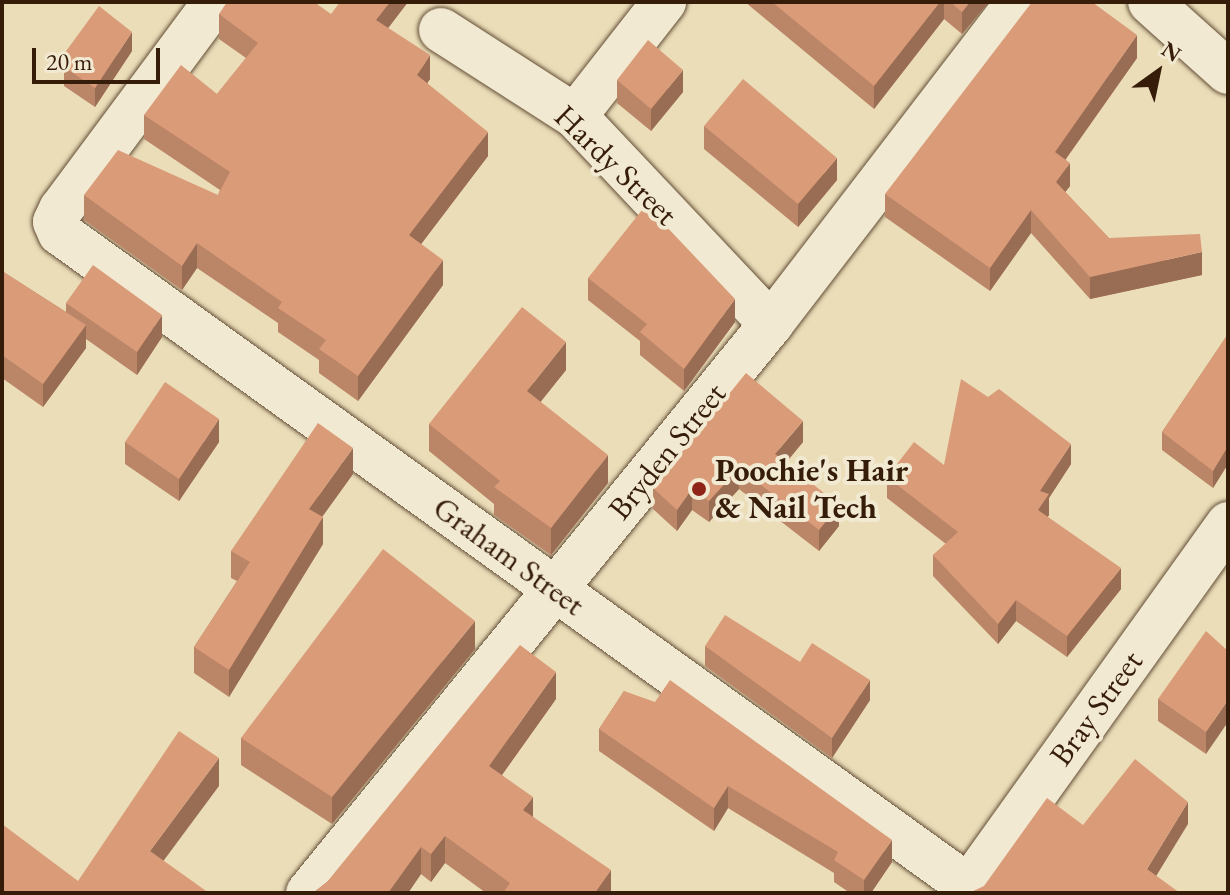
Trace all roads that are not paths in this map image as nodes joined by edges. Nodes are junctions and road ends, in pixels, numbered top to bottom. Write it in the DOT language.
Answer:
graph roads {
  1 [pos="215,2"];
  2 [pos="664,2"];
  3 [pos="1018,2"];
  4 [pos="1150,2"];
  5 [pos="441,30"];
  6 [pos="1228,72"];
  7 [pos="575,116"];
  8 [pos="771,324"];
  9 [pos="1228,524"];
  10 [pos="554,589"];
  11 [pos="966,890"];
  12 [pos="308,893"];
  1 -- 10 [label="street, Graham Street"];
  2 -- 7 [label="street"];
  3 -- 8 [label="street, Bryden Street"];
  4 -- 6 [label="street"];
  5 -- 7 [label="street, Hardy Street"];
  7 -- 8 [label="street, Hardy Street"];
  8 -- 10 [label="street, Bryden Street"];
  9 -- 11 [label="street, Bray Street"];
  10 -- 11 [label="street, Graham Street"];
  10 -- 12 [label="street, Bryden Street"];
}
